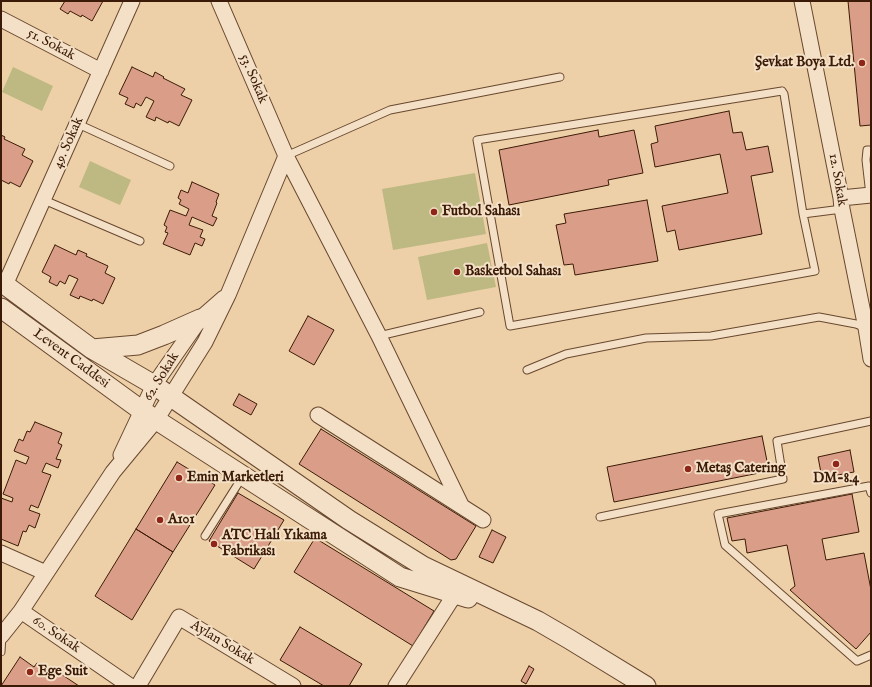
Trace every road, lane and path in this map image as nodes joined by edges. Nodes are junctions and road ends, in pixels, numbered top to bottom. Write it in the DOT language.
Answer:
graph roads {
  1 [pos="132,1"];
  2 [pos="219,1"];
  3 [pos="802,1"];
  4 [pos="1,19"];
  5 [pos="101,71"];
  6 [pos="560,77"];
  7 [pos="78,124"];
  8 [pos="871,150"];
  9 [pos="286,156"];
  10 [pos="170,166"];
  11 [pos="871,195"];
  12 [pos="44,200"];
  13 [pos="842,203"];
  14 [pos="803,214"];
  15 [pos="140,241"];
  16 [pos="3,283"];
  17 [pos="228,295"];
  18 [pos="1,308"];
  19 [pos="480,312"];
  20 [pos="200,319"];
  21 [pos="866,328"];
  22 [pos="379,336"];
  23 [pos="92,349"];
  24 [pos="871,359"];
  25 [pos="527,370"];
  26 [pos="154,385"];
  27 [pos="171,398"];
  28 [pos="149,415"];
  29 [pos="318,416"];
  30 [pos="871,421"];
  31 [pos="243,476"];
  32 [pos="871,492"];
  33 [pos="461,505"];
  34 [pos="600,517"];
  35 [pos="483,520"];
  36 [pos="205,536"];
  37 [pos="1,553"];
  38 [pos="46,573"];
  39 [pos="455,594"];
  40 [pos="21,611"];
  41 [pos="538,621"];
  42 [pos="2,636"];
  43 [pos="1,652"];
  44 [pos="871,655"];
  45 [pos="130,686"];
  46 [pos="138,686"];
  47 [pos="293,686"];
  48 [pos="396,686"];
  49 [pos="646,686"];
  1 -- 5 [label="street, 49. Sokak"];
  2 -- 9 [label="street, 53. Sokak"];
  3 -- 13 [label="street, 12. Sokak"];
  4 -- 5 [label="street, 51. Sokak"];
  5 -- 7 [label="street, 49. Sokak"];
  6 -- 9 [label="lane"];
  7 -- 10 [label="lane"];
  7 -- 12 [label="street, 49. Sokak"];
  8 -- 11 [label="lane"];
  9 -- 17 [label="street, 62. Sokak"];
  9 -- 22 [label="street, 53. Sokak"];
  11 -- 13 [label="street"];
  12 -- 15 [label="lane"];
  12 -- 16 [label="street, 49. Sokak"];
  13 -- 14 [label="lane"];
  13 -- 21 [label="street, 12. Sokak"];
  14 -- 14 [label="lane"];
  16 -- 23 [label="street"];
  17 -- 20 [label="street, 62. Sokak"];
  17 -- 27 [label="street, 62. Sokak"];
  18 -- 28 [label="street, Levent Caddesi"];
  19 -- 22 [label="lane"];
  20 -- 23 [label="street"];
  20 -- 26 [label="street, 62. Sokak"];
  21 -- 24 [label="street, 12. Sokak"];
  21 -- 25 [label="lane"];
  22 -- 33 [label="street, 53. Sokak"];
  23 -- 26 [label="street"];
  26 -- 27 [label="street"];
  26 -- 28 [label="street, 62. Sokak"];
  27 -- 28 [label="street, 62. Sokak"];
  27 -- 41 [label="street"];
  28 -- 31 [label="street, Levent Caddesi"];
  28 -- 38 [label="street, 62. Sokak"];
  29 -- 33 [label="street"];
  30 -- 34 [label="lane"];
  31 -- 36 [label="lane"];
  31 -- 39 [label="street, Levent Caddesi"];
  32 -- 44 [label="lane"];
  33 -- 35 [label="street"];
  37 -- 38 [label="street"];
  38 -- 40 [label="street, 62. Sokak"];
  39 -- 41 [label="street, Levent Caddesi"];
  39 -- 48 [label="street"];
  40 -- 42 [label="street, 62. Sokak"];
  40 -- 45 [label="street, 60. Sokak"];
  41 -- 49 [label="street"];
  42 -- 43 [label="lane"];
  46 -- 47 [label="street, Aylan Sokak"];
}
